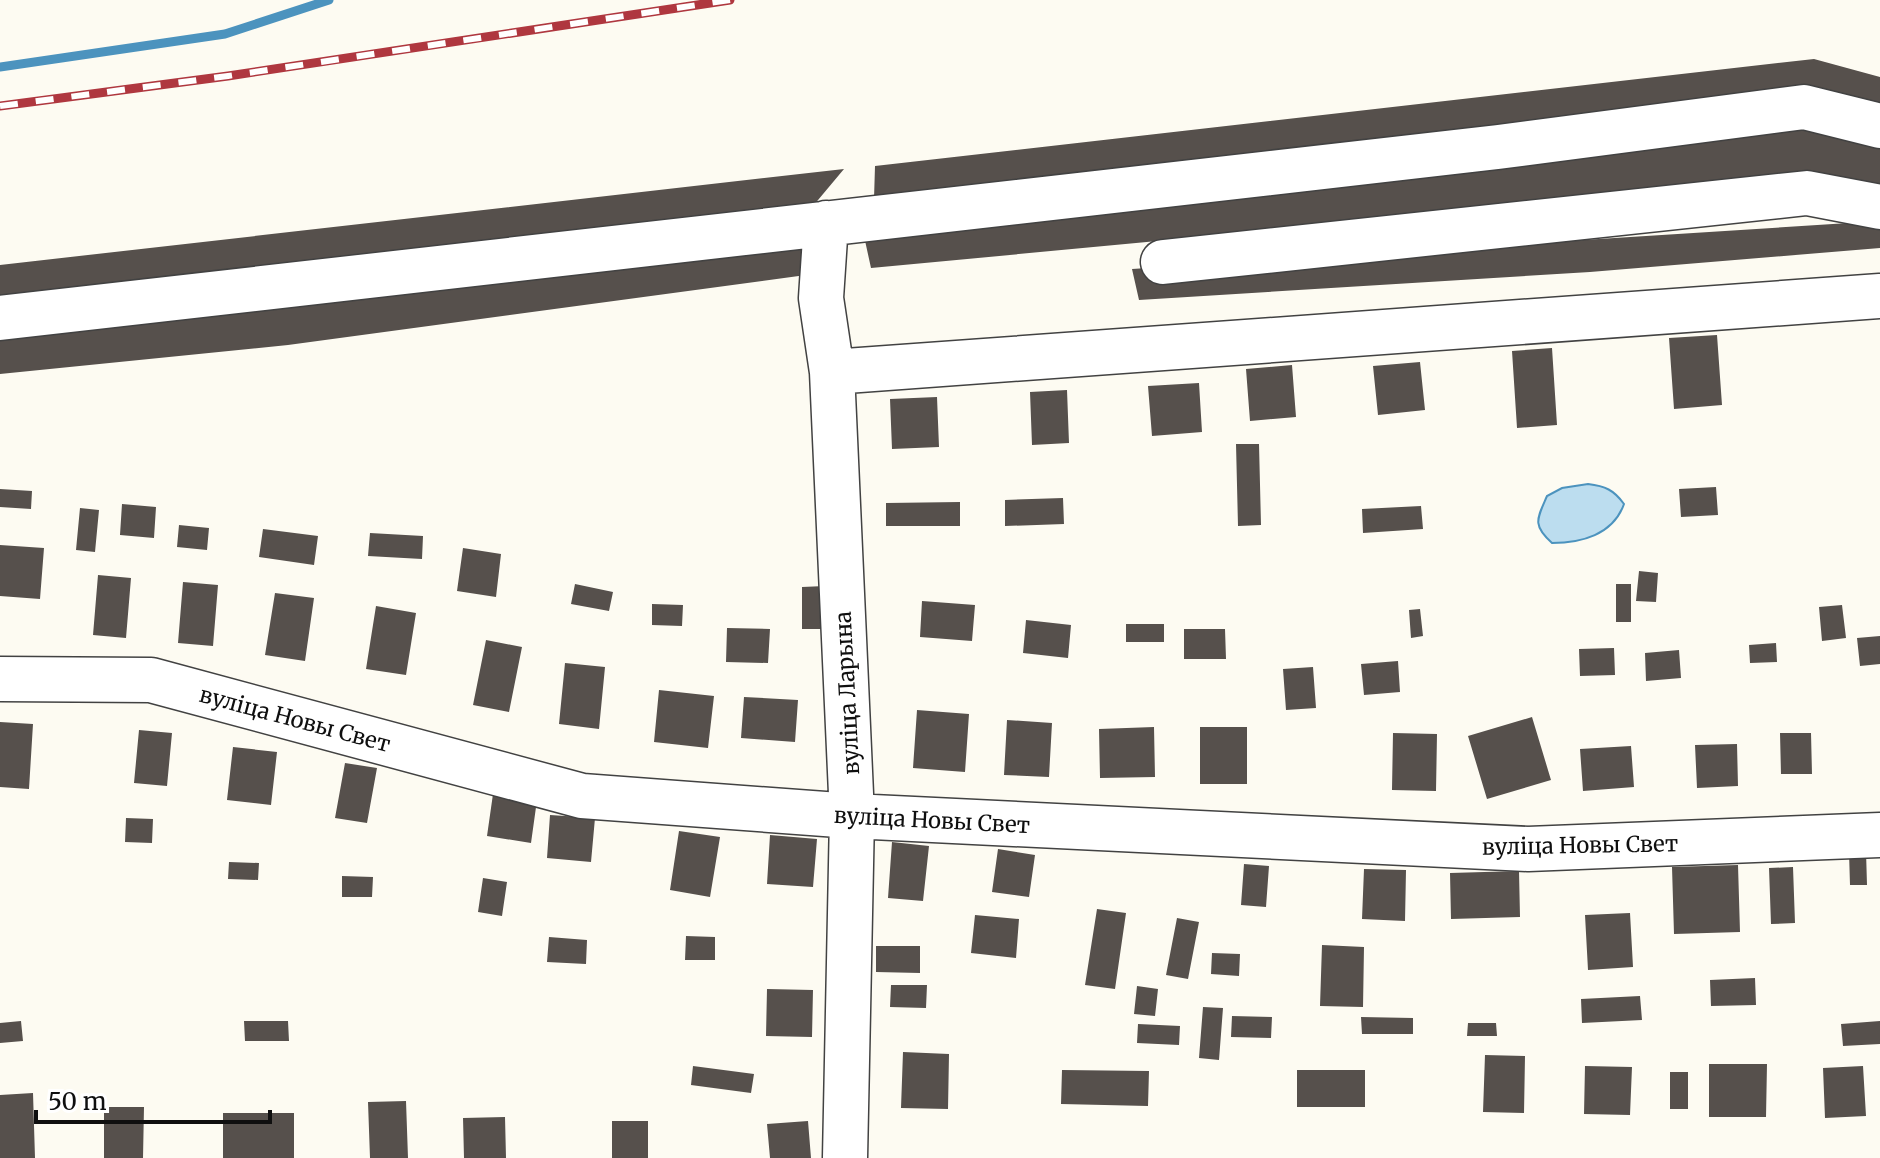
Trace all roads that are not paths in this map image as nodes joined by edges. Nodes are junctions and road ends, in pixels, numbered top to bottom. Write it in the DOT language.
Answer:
graph roads {
  1 [pos="1880,126"];
  2 [pos="1880,207"];
  3 [pos="826,223"];
  4 [pos="1163,262"];
  5 [pos="1880,296"];
  6 [pos="0,318"];
  7 [pos="832,372"];
  8 [pos="0,679"];
  9 [pos="852,816"];
  10 [pos="1880,835"];
  11 [pos="845,1158"];
  1 -- 3 [label="street"];
  2 -- 4 [label="street"];
  3 -- 6 [label="street"];
  3 -- 7 [label="street, вуліца Ларына"];
  5 -- 7 [label="street"];
  7 -- 9 [label="street, вуліца Ларына"];
  8 -- 9 [label="street, вуліца Новы Свет"];
  9 -- 10 [label="street, вуліца Новы Свет"];
  9 -- 11 [label="street, вуліца Ларына"];
}
